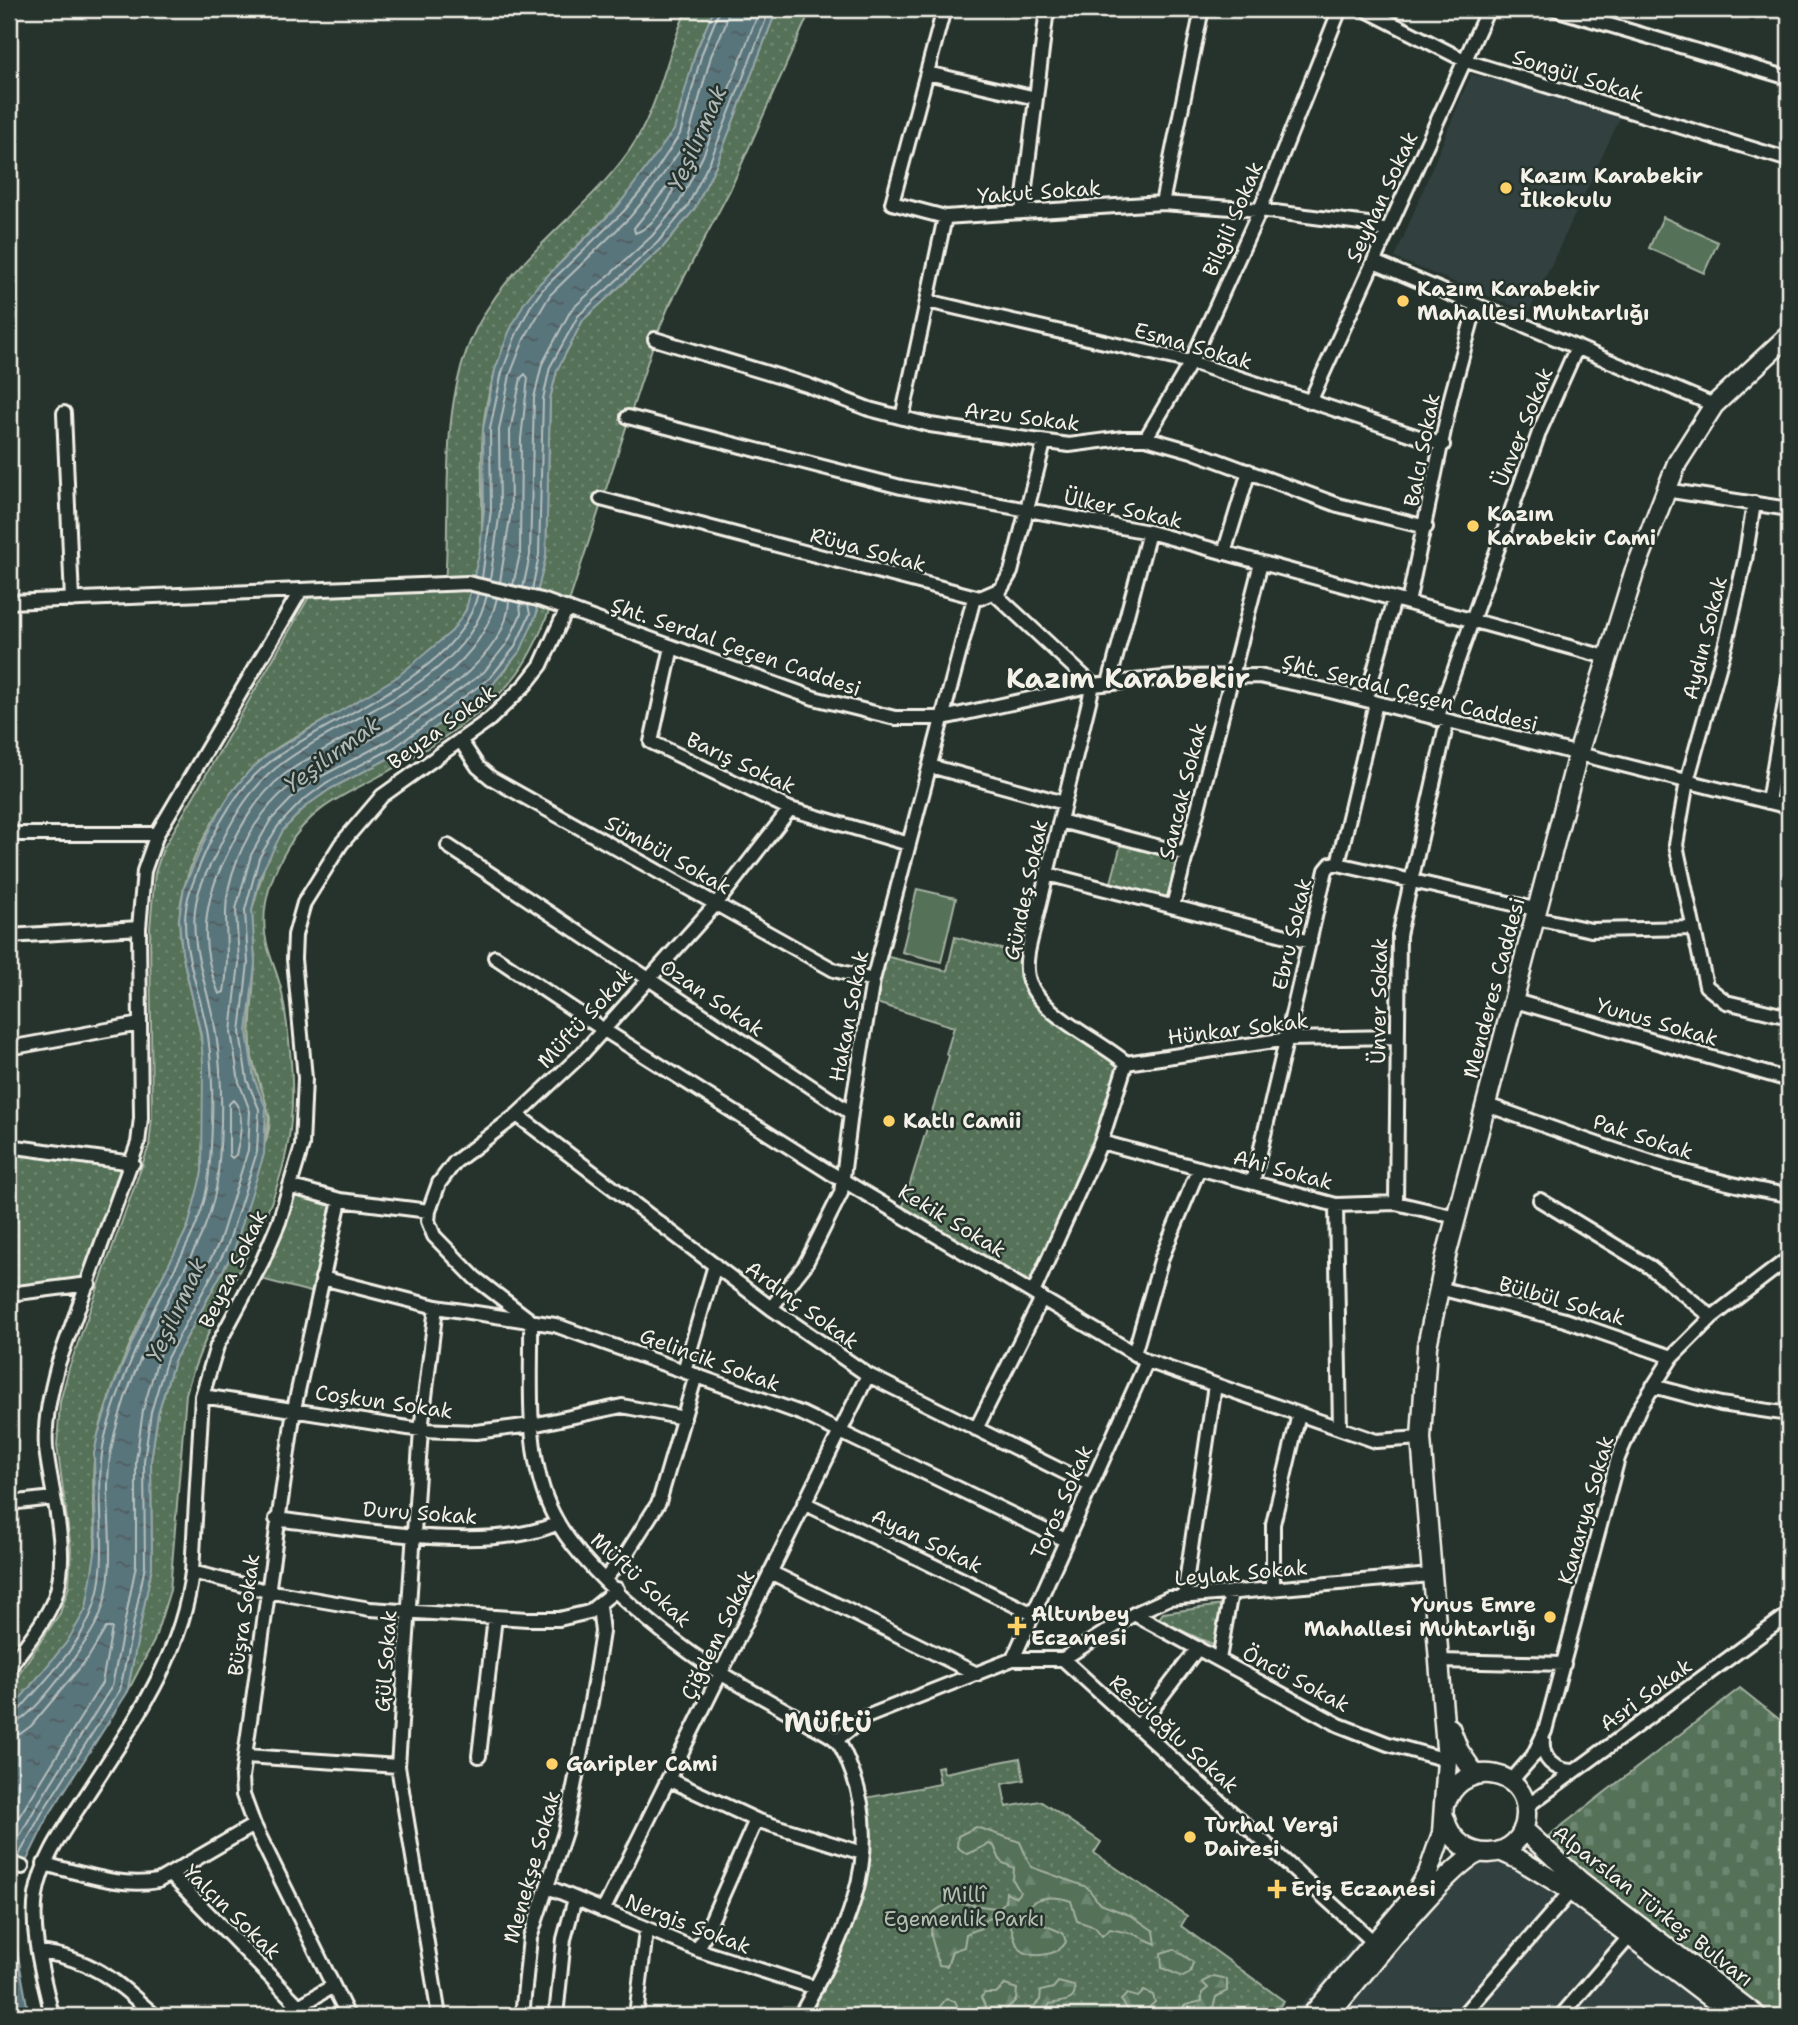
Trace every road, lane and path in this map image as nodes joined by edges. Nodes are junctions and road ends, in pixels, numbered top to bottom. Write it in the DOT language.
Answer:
graph roads {
  1 [pos="944,9"];
  2 [pos="1047,9"];
  3 [pos="1202,9"];
  4 [pos="1340,9"];
  5 [pos="1364,9"];
  6 [pos="1488,9"];
  7 [pos="1555,9"];
  8 [pos="1466,61"];
  9 [pos="927,73"];
  10 [pos="1789,78"];
  11 [pos="1036,98"];
  12 [pos="1789,160"];
  13 [pos="1162,204"];
  14 [pos="1260,210"];
  15 [pos="1022,212"];
  16 [pos="945,217"];
  17 [pos="1387,232"];
  18 [pos="1374,262"];
  19 [pos="928,301"];
  20 [pos="1476,305"];
  21 [pos="655,340"];
  22 [pos="1787,340"];
  23 [pos="1577,347"];
  24 [pos="1191,362"];
  25 [pos="1310,401"];
  26 [pos="1714,405"];
  27 [pos="64,413"];
  28 [pos="628,417"];
  29 [pos="902,418"];
  30 [pos="1146,438"];
  31 [pos="1044,443"];
  32 [pos="1443,445"];
  33 [pos="1249,471"];
  34 [pos="1665,490"];
  35 [pos="601,499"];
  36 [pos="1754,503"];
  37 [pos="1789,509"];
  38 [pos="1027,510"];
  39 [pos="1426,527"];
  40 [pos="1149,532"];
  41 [pos="1224,552"];
  42 [pos="1261,563"];
  43 [pos="301,590"];
  44 [pos="995,593"];
  45 [pos="974,598"];
  46 [pos="1394,599"];
  47 [pos="72,600"];
  48 [pos="9,602"];
  49 [pos="1408,603"];
  50 [pos="567,608"];
  51 [pos="1471,620"];
  52 [pos="672,647"];
  53 [pos="1606,657"];
  54 [pos="1233,674"];
  55 [pos="1789,679"];
  56 [pos="1110,683"];
  57 [pos="1094,685"];
  58 [pos="1371,702"];
  59 [pos="943,718"];
  60 [pos="1442,721"];
  61 [pos="460,740"];
  62 [pos="1578,754"];
  63 [pos="930,766"];
  64 [pos="1687,781"];
  65 [pos="1768,802"];
  66 [pos="1064,803"];
  67 [pos="1789,807"];
  68 [pos="790,809"];
  69 [pos="1060,821"];
  70 [pos="9,834"];
  71 [pos="157,834"];
  72 [pos="909,844"];
  73 [pos="448,846"];
  74 [pos="1186,854"];
  75 [pos="1338,864"];
  76 [pos="1047,874"];
  77 [pos="1411,880"];
  78 [pos="716,904"];
  79 [pos="1173,906"];
  80 [pos="1538,914"];
  81 [pos="139,928"];
  82 [pos="1694,928"];
  83 [pos="9,936"];
  84 [pos="1310,942"];
  85 [pos="495,957"];
  86 [pos="648,979"];
  87 [pos="873,980"];
  88 [pos="1515,1001"];
  89 [pos="1789,1017"];
  90 [pos="140,1024"];
  91 [pos="604,1030"];
  92 [pos="1397,1037"];
  93 [pos="1288,1039"];
  94 [pos="9,1048"];
  95 [pos="1126,1063"];
  96 [pos="1789,1080"];
  97 [pos="1487,1105"];
  98 [pos="851,1113"];
  99 [pos="517,1115"];
  100 [pos="1101,1142"];
  101 [pos="9,1146"];
  102 [pos="133,1163"];
  103 [pos="1199,1168"];
  104 [pos="842,1177"];
  105 [pos="1254,1182"];
  106 [pos="292,1187"];
  107 [pos="1789,1195"];
  108 [pos="340,1200"];
  109 [pos="1540,1200"];
  110 [pos="1396,1203"];
  111 [pos="1336,1205"];
  112 [pos="429,1211"];
  113 [pos="1456,1217"];
  114 [pos="1789,1258"];
  115 [pos="715,1265"];
  116 [pos="322,1278"];
  117 [pos="89,1284"];
  118 [pos="1439,1288"];
  119 [pos="9,1294"];
  120 [pos="1038,1296"];
  121 [pos="436,1307"];
  122 [pos="771,1308"];
  123 [pos="1712,1317"];
  124 [pos="531,1321"];
  125 [pos="1134,1354"];
  126 [pos="1672,1357"];
  127 [pos="1147,1361"];
  128 [pos="690,1373"];
  129 [pos="868,1375"];
  130 [pos="1216,1385"];
  131 [pos="1653,1386"];
  132 [pos="202,1396"];
  133 [pos="295,1409"];
  134 [pos="1299,1414"];
  135 [pos="1789,1414"];
  136 [pos="684,1418"];
  137 [pos="532,1424"];
  138 [pos="1340,1428"];
  139 [pos="976,1429"];
  140 [pos="421,1430"];
  141 [pos="839,1432"];
  142 [pos="1421,1438"];
  143 [pos="1090,1485"];
  144 [pos="53,1498"];
  145 [pos="9,1503"];
  146 [pos="804,1503"];
  147 [pos="276,1519"];
  148 [pos="558,1523"];
  149 [pos="414,1535"];
  150 [pos="1065,1540"];
  151 [pos="192,1572"];
  152 [pos="770,1572"];
  153 [pos="1432,1575"];
  154 [pos="605,1579"];
  155 [pos="617,1589"];
  156 [pos="1273,1590"];
  157 [pos="267,1591"];
  158 [pos="1231,1592"];
  159 [pos="1184,1596"];
  160 [pos="599,1606"];
  161 [pos="409,1614"];
  162 [pos="1033,1614"];
  163 [pos="1134,1614"];
  164 [pos="1789,1614"];
  165 [pos="495,1617"];
  166 [pos="1198,1648"];
  167 [pos="1013,1659"];
  168 [pos="1063,1659"];
  169 [pos="1219,1659"];
  170 [pos="1439,1661"];
  171 [pos="1564,1664"];
  172 [pos="9,1668"];
  173 [pos="720,1674"];
  174 [pos="977,1674"];
  175 [pos="1444,1708"];
  176 [pos="1138,1727"];
  177 [pos="1543,1737"];
  178 [pos="836,1740"];
  179 [pos="245,1756"];
  180 [pos="479,1756"];
  181 [pos="1447,1760"];
  182 [pos="398,1766"];
  183 [pos="1574,1771"];
  184 [pos="1475,1774"];
  185 [pos="668,1779"];
  186 [pos="1511,1781"];
  187 [pos="1526,1807"];
  188 [pos="1446,1810"];
  189 [pos="756,1820"];
  190 [pos="254,1825"];
  191 [pos="1523,1829"];
  192 [pos="1500,1851"];
  193 [pos="862,1853"];
  194 [pos="1479,1853"];
  195 [pos="44,1864"];
  196 [pos="170,1874"];
  197 [pos="548,1887"];
  198 [pos="1571,1891"];
  199 [pos="575,1899"];
  200 [pos="603,1911"];
  201 [pos="646,1931"];
  202 [pos="1630,1936"];
  203 [pos="1379,1946"];
  204 [pos="698,1950"];
  205 [pos="39,1952"];
  206 [pos="333,1986"];
  207 [pos="816,1987"];
  208 [pos="296,2011"];
  209 [pos="52,2016"];
  210 [pos="155,2016"];
  211 [pos="348,2016"];
  212 [pos="439,2016"];
  213 [pos="522,2016"];
  214 [pos="556,2016"];
  215 [pos="636,2016"];
  216 [pos="800,2016"];
  217 [pos="1311,2016"];
  218 [pos="1328,2016"];
  219 [pos="1462,2016"];
  220 [pos="1561,2016"];
  221 [pos="1735,2016"];
  222 [pos="1757,2016"];
  1 -- 9 [label="street, Yakut Sokak"];
  2 -- 11 [label="street"];
  3 -- 13 [label="street"];
  4 -- 14 [label="street, Bilgili Sokak"];
  5 -- 8 [label="street, Songül Sokak"];
  6 -- 8 [label="street, Seyhan Sokak"];
  7 -- 10 [label="street"];
  8 -- 12 [label="street, Songül Sokak"];
  8 -- 17 [label="street, Seyhan Sokak"];
  9 -- 11 [label="street"];
  9 -- 16 [label="street, Yakut Sokak"];
  11 -- 15 [label="street"];
  13 -- 14 [label="street, Yakut Sokak"];
  13 -- 15 [label="street, Yakut Sokak"];
  14 -- 17 [label="street, Yakut Sokak"];
  14 -- 24 [label="street, Bilgili Sokak"];
  15 -- 16 [label="street, Yakut Sokak"];
  16 -- 19 [label="street"];
  17 -- 18 [label="street, Seyhan Sokak"];
  18 -- 20 [label="street"];
  18 -- 25 [label="street, Seyhan Sokak"];
  19 -- 24 [label="street, Esma Sokak"];
  19 -- 29 [label="street"];
  20 -- 23 [label="street"];
  20 -- 32 [label="street, Balcı Sokak"];
  21 -- 29 [label="street, Arzu Sokak"];
  22 -- 26 [label="street, Menderes Caddesi"];
  23 -- 26 [label="street"];
  23 -- 51 [label="street, Ünver Sokak"];
  24 -- 25 [label="street, Esma Sokak"];
  24 -- 30 [label="street, Bilgili Sokak"];
  25 -- 32 [label="street, Esma Sokak"];
  26 -- 34 [label="street, Menderes Caddesi"];
  27 -- 47 [label="street"];
  28 -- 38 [label="street, Ülker Sokak"];
  29 -- 31 [label="street, Arzu Sokak"];
  30 -- 31 [label="street, Arzu Sokak"];
  30 -- 33 [label="street, Arzu Sokak"];
  31 -- 38 [label="street"];
  32 -- 39 [label="street, Balcı Sokak"];
  33 -- 39 [label="street, Arzu Sokak"];
  33 -- 41 [label="street"];
  34 -- 36 [label="street"];
  34 -- 53 [label="street, Menderes Caddesi"];
  35 -- 45 [label="street, Rüya Sokak"];
  36 -- 37 [label="street"];
  36 -- 64 [label="street, Aydın Sokak"];
  38 -- 40 [label="street, Ülker Sokak"];
  38 -- 44 [label="street"];
  39 -- 49 [label="street, Balcı Sokak"];
  40 -- 41 [label="street, Ülker Sokak"];
  40 -- 56 [label="street"];
  41 -- 42 [label="street, Ülker Sokak"];
  42 -- 46 [label="street, Ülker Sokak"];
  42 -- 54 [label="street, Sancak Sokak"];
  43 -- 47 [label="street"];
  43 -- 50 [label="street, Şht. Serdal Çeçen Caddesi"];
  43 -- 71 [label="street"];
  44 -- 45 [label="street, Rüya Sokak"];
  44 -- 57 [label="street"];
  45 -- 59 [label="street, Hakan Sokak"];
  46 -- 49 [label="street, Ülker Sokak"];
  46 -- 58 [label="street, Ebru Sokak"];
  47 -- 48 [label="street"];
  49 -- 51 [label="street, Ülker Sokak"];
  50 -- 52 [label="street, Şht. Serdal Çeçen Caddesi"];
  50 -- 61 [label="street, Beyza Sokak"];
  51 -- 53 [label="street, Ülker Sokak"];
  51 -- 60 [label="street, Ünver Sokak"];
  52 -- 59 [label="street, Şht. Serdal Çeçen Caddesi"];
  52 -- 68 [label="street, Barış Sokak"];
  53 -- 62 [label="street, Menderes Caddesi"];
  54 -- 56 [label="street, Şht. Serdal Çeçen Caddesi"];
  54 -- 58 [label="street, Şht. Serdal Çeçen Caddesi"];
  54 -- 74 [label="street, Sancak Sokak"];
  55 -- 65 [label="street"];
  56 -- 57 [label="street, Şht. Serdal Çeçen Caddesi"];
  57 -- 59 [label="street, Şht. Serdal Çeçen Caddesi"];
  57 -- 66 [label="street, Gündeş Sokak"];
  58 -- 60 [label="street, Şht. Serdal Çeçen Caddesi"];
  58 -- 75 [label="street, Ebru Sokak"];
  59 -- 63 [label="street, Hakan Sokak"];
  60 -- 62 [label="street, Şht. Serdal Çeçen Caddesi"];
  60 -- 77 [label="street, Ünver Sokak"];
  61 -- 78 [label="street, Sümbül Sokak"];
  61 -- 106 [label="street, Beyza Sokak"];
  62 -- 64 [label="street, Şht. Serdal Çeçen Caddesi"];
  62 -- 80 [label="street, Menderes Caddesi"];
  63 -- 66 [label="street"];
  63 -- 72 [label="street, Hakan Sokak"];
  64 -- 65 [label="street, Şht. Serdal Çeçen Caddesi"];
  64 -- 82 [label="street, Aydın Sokak"];
  65 -- 67 [label="street, Şht. Serdal Çeçen Caddesi"];
  66 -- 69 [label="street, Gündeş Sokak"];
  68 -- 72 [label="street, Barış Sokak"];
  68 -- 78 [label="street, Müftü Sokak"];
  69 -- 74 [label="street"];
  69 -- 76 [label="street, Gündeş Sokak"];
  70 -- 71 [label="street"];
  71 -- 81 [label="street"];
  72 -- 87 [label="street, Hakan Sokak"];
  73 -- 86 [label="street, Ozan Sokak"];
  74 -- 79 [label="street, Sancak Sokak"];
  75 -- 77 [label="street"];
  75 -- 84 [label="street, Ebru Sokak"];
  76 -- 79 [label="street"];
  76 -- 95 [label="street, Gündeş Sokak"];
  77 -- 80 [label="street"];
  77 -- 92 [label="street, Ünver Sokak"];
  78 -- 86 [label="street, Müftü Sokak"];
  78 -- 87 [label="street, Sümbül Sokak"];
  79 -- 84 [label="street"];
  80 -- 82 [label="street"];
  80 -- 88 [label="street, Menderes Caddesi"];
  81 -- 83 [label="street"];
  81 -- 90 [label="street"];
  82 -- 89 [label="street, Aydın Sokak"];
  84 -- 93 [label="street, Ebru Sokak"];
  85 -- 91 [label="street, Kekik Sokak"];
  86 -- 91 [label="street, Müftü Sokak"];
  86 -- 98 [label="street, Ozan Sokak"];
  87 -- 98 [label="street, Hakan Sokak"];
  88 -- 96 [label="street, Yunus Sokak"];
  88 -- 97 [label="street, Menderes Caddesi"];
  90 -- 94 [label="street"];
  90 -- 102 [label="street"];
  91 -- 99 [label="street, Müftü Sokak"];
  91 -- 104 [label="street, Kekik Sokak"];
  92 -- 93 [label="street, Hünkar Sokak"];
  92 -- 110 [label="street, Ünver Sokak"];
  93 -- 95 [label="street, Hünkar Sokak"];
  93 -- 105 [label="street, Ebru Sokak"];
  95 -- 100 [label="street"];
  97 -- 107 [label="street, Pak Sokak"];
  97 -- 113 [label="street, Menderes Caddesi"];
  98 -- 104 [label="street, Hakan Sokak"];
  99 -- 112 [label="street, Müftü Sokak"];
  99 -- 115 [label="street, Ardınç Sokak"];
  100 -- 103 [label="street, Ahi Sokak"];
  100 -- 120 [label="street"];
  101 -- 102 [label="street"];
  102 -- 117 [label="street"];
  103 -- 105 [label="street, Ahi Sokak"];
  103 -- 125 [label="street"];
  104 -- 120 [label="street, Kekik Sokak"];
  104 -- 122 [label="street, Hakan Sokak"];
  105 -- 111 [label="street, Ahi Sokak"];
  106 -- 108 [label="street"];
  106 -- 132 [label="street, Beyza Sokak"];
  108 -- 112 [label="street"];
  108 -- 116 [label="street, Büşra Sokak"];
  109 -- 123 [label="street"];
  110 -- 111 [label="street, Ahi Sokak"];
  110 -- 113 [label="street, Ahi Sokak"];
  111 -- 138 [label="street"];
  112 -- 124 [label="street"];
  113 -- 118 [label="street, Menderes Caddesi"];
  114 -- 123 [label="street, Kanarya Sokak"];
  115 -- 122 [label="street, Ardınç Sokak"];
  115 -- 128 [label="street"];
  116 -- 121 [label="street, Gelincik Sokak"];
  116 -- 133 [label="street, Büşra Sokak"];
  117 -- 119 [label="street"];
  117 -- 144 [label="street"];
  118 -- 126 [label="street, Bülbül Sokak"];
  118 -- 142 [label="street, Menderes Caddesi"];
  120 -- 125 [label="street, Kekik Sokak"];
  120 -- 139 [label="street"];
  121 -- 124 [label="street, Gelincik Sokak"];
  121 -- 140 [label="street, Gül Sokak"];
  122 -- 129 [label="street, Ardınç Sokak"];
  123 -- 126 [label="street, Kanarya Sokak"];
  124 -- 128 [label="street, Gelincik Sokak"];
  124 -- 137 [label="street, Müftü Sokak"];
  125 -- 127 [label="street, Kekik Sokak"];
  126 -- 131 [label="street, Kanarya Sokak"];
  127 -- 130 [label="street, Kekik Sokak"];
  127 -- 143 [label="street, Toros Sokak"];
  128 -- 136 [label="street"];
  128 -- 141 [label="street, Gelincik Sokak"];
  129 -- 139 [label="street, Ardınç Sokak"];
  129 -- 141 [label="street, Çiğdem Sokak"];
  130 -- 134 [label="street, Kekik Sokak"];
  130 -- 159 [label="street"];
  131 -- 135 [label="street"];
  131 -- 171 [label="street, Kanarya Sokak"];
  132 -- 133 [label="street, Coşkun Sokak"];
  132 -- 151 [label="street, Beyza Sokak"];
  133 -- 140 [label="street, Coşkun Sokak"];
  133 -- 147 [label="street, Büşra Sokak"];
  134 -- 138 [label="street, Kekik Sokak"];
  134 -- 156 [label="street"];
  136 -- 137 [label="street, Coşkun Sokak"];
  136 -- 154 [label="street"];
  137 -- 140 [label="street, Coşkun Sokak"];
  137 -- 148 [label="street, Müftü Sokak"];
  138 -- 142 [label="street, Kekik Sokak"];
  139 -- 143 [label="street, Ardınç Sokak"];
  140 -- 149 [label="street, Gül Sokak"];
  141 -- 146 [label="street, Çiğdem Sokak"];
  141 -- 150 [label="street, Gelincik Sokak"];
  142 -- 153 [label="street, Menderes Caddesi"];
  143 -- 150 [label="street, Toros Sokak"];
  144 -- 145 [label="street"];
  144 -- 172 [label="street"];
  146 -- 152 [label="street, Çiğdem Sokak"];
  146 -- 162 [label="street, Ayan Sokak"];
  147 -- 149 [label="street, Duru Sokak"];
  147 -- 157 [label="street, Büşra Sokak"];
  148 -- 149 [label="street, Duru Sokak"];
  148 -- 154 [label="street, Müftü Sokak"];
  149 -- 161 [label="street, Gül Sokak"];
  150 -- 162 [label="street, Toros Sokak"];
  151 -- 157 [label="street"];
  151 -- 195 [label="street, Beyza Sokak"];
  152 -- 173 [label="street, Çiğdem Sokak"];
  152 -- 174 [label="street"];
  153 -- 156 [label="street, Leylak Sokak"];
  153 -- 170 [label="street, Menderes Caddesi"];
  154 -- 155 [label="street, Müftü Sokak"];
  155 -- 160 [label="street"];
  155 -- 173 [label="street, Müftü Sokak"];
  156 -- 158 [label="street, Leylak Sokak"];
  157 -- 161 [label="street"];
  157 -- 179 [label="street, Büşra Sokak"];
  158 -- 159 [label="street, Leylak Sokak"];
  158 -- 169 [label="street"];
  159 -- 163 [label="street, Leylak Sokak"];
  160 -- 165 [label="street"];
  160 -- 197 [label="street, Menekşe Sokak"];
  161 -- 165 [label="street"];
  161 -- 182 [label="street, Gül Sokak"];
  162 -- 167 [label="street, Toros Sokak"];
  163 -- 166 [label="street, Öncü Sokak"];
  163 -- 168 [label="street, Leylak Sokak"];
  164 -- 183 [label="street, Asri Sokak"];
  165 -- 180 [label="street"];
  166 -- 169 [label="street, Öncü Sokak"];
  166 -- 176 [label="street"];
  167 -- 168 [label="street"];
  167 -- 174 [label="street"];
  168 -- 176 [label="street, Resüloğlu Sokak"];
  169 -- 181 [label="street, Öncü Sokak"];
  170 -- 171 [label="street"];
  170 -- 175 [label="street, Menderes Caddesi"];
  171 -- 177 [label="street, Kanarya Sokak"];
  173 -- 178 [label="street, Müftü Sokak"];
  173 -- 185 [label="street, Çiğdem Sokak"];
  174 -- 178 [label="street"];
  175 -- 181 [label="street, Menderes Caddesi"];
  175 -- 184 [label="street, Menderes Caddesi"];
  176 -- 203 [label="street, Resüloğlu Sokak"];
  177 -- 183 [label="street"];
  177 -- 186 [label="street, Kanarya Sokak"];
  178 -- 193 [label="street"];
  179 -- 182 [label="street"];
  179 -- 190 [label="street, Büşra Sokak"];
  181 -- 188 [label="street, Menderes Caddesi"];
  182 -- 212 [label="street, Gül Sokak"];
  183 -- 187 [label="street, Asri Sokak"];
  184 -- 186 [label="street"];
  184 -- 188 [label="street"];
  185 -- 189 [label="street"];
  185 -- 200 [label="street, Çiğdem Sokak"];
  186 -- 187 [label="street"];
  187 -- 191 [label="street"];
  188 -- 194 [label="street"];
  188 -- 203 [label="street, Menderes Caddesi"];
  189 -- 193 [label="street"];
  189 -- 204 [label="street"];
  190 -- 196 [label="street"];
  190 -- 206 [label="street, Büşra Sokak"];
  191 -- 192 [label="street"];
  191 -- 222 [label="street, Alparslan Türkeş Bulvarı"];
  192 -- 194 [label="street"];
  192 -- 198 [label="street, Alparslan Türkeş Bulvarı"];
  193 -- 207 [label="street"];
  194 -- 203 [label="street, Menderes Caddesi"];
  195 -- 196 [label="street, Yalçın Sokak"];
  195 -- 205 [label="street, Beyza Sokak"];
  196 -- 208 [label="street, Yalçın Sokak"];
  197 -- 199 [label="street, Nergis Sokak"];
  197 -- 213 [label="street, Menekşe Sokak"];
  198 -- 202 [label="street, Alparslan Türkeş Bulvarı"];
  198 -- 219 [label="street"];
  199 -- 200 [label="street, Nergis Sokak"];
  199 -- 214 [label="street"];
  200 -- 201 [label="street, Nergis Sokak"];
  201 -- 204 [label="street, Nergis Sokak"];
  201 -- 215 [label="street"];
  202 -- 220 [label="street"];
  202 -- 221 [label="street, Alparslan Türkeş Bulvarı"];
  203 -- 217 [label="street, Menderes Caddesi"];
  203 -- 218 [label="street, Menderes Caddesi"];
  204 -- 207 [label="street, Nergis Sokak"];
  205 -- 209 [label="street, Beyza Sokak"];
  205 -- 210 [label="street"];
  206 -- 208 [label="street"];
  206 -- 211 [label="street, Büşra Sokak"];
  207 -- 216 [label="street"];
}
